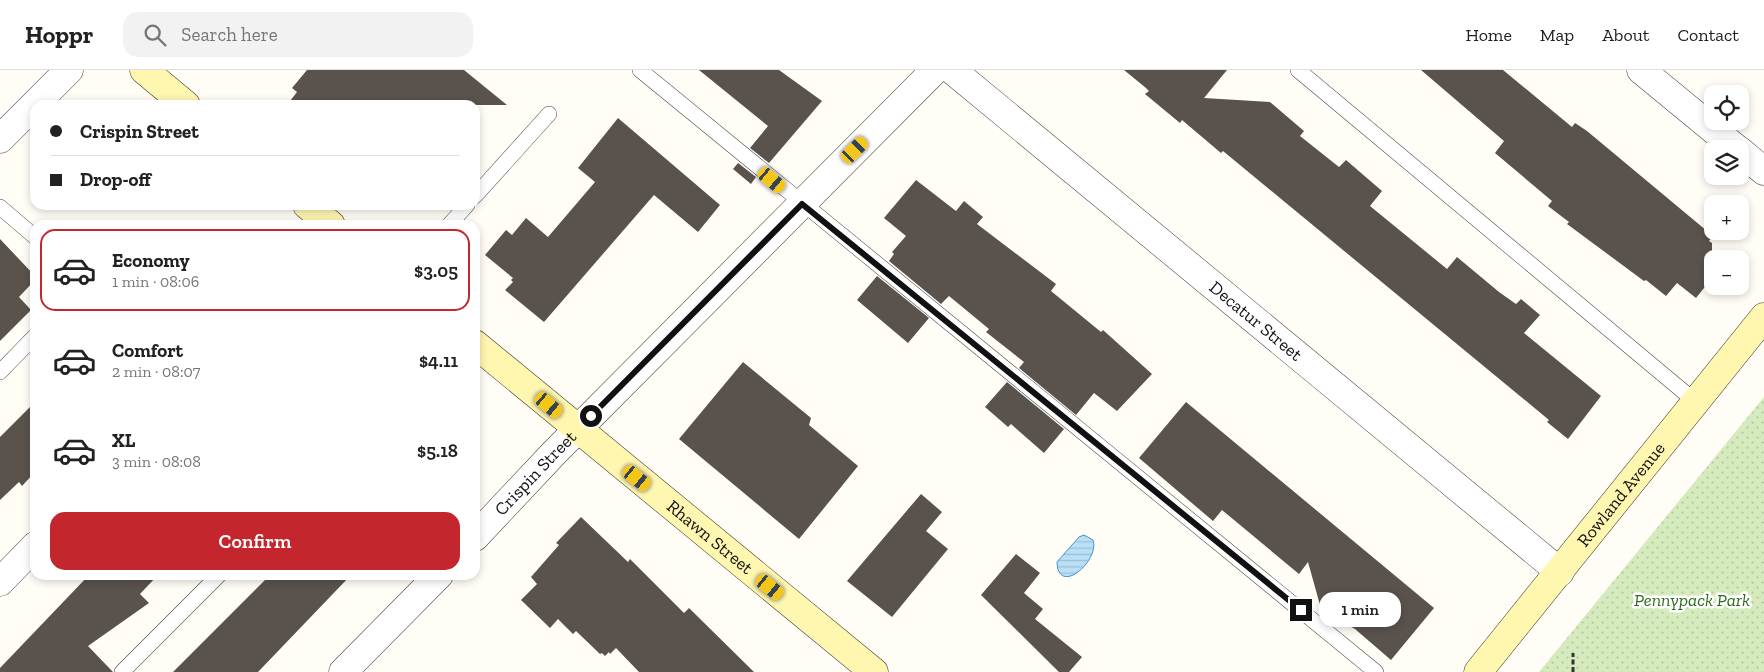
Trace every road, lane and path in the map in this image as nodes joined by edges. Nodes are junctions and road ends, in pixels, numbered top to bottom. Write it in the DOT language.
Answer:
graph roads {
  1 [pos="69,70"];
  2 [pos="144,70"];
  3 [pos="640,70"];
  4 [pos="934,70"];
  5 [pos="952,70"];
  6 [pos="1298,70"];
  7 [pos="1641,70"];
  8 [pos="39,100"];
  9 [pos="180,100"];
  10 [pos="30,109"];
  11 [pos="549,114"];
  12 [pos="0,139"];
  13 [pos="1726,140"];
  14 [pos="1749,159"];
  15 [pos="1764,171"];
  16 [pos="480,190"];
  17 [pos="802,204"];
  18 [pos="0,207"];
  19 [pos="313,210"];
  20 [pos="462,210"];
  21 [pos="325,220"];
  22 [pos="454,220"];
  23 [pos="30,233"];
  24 [pos="1764,317"];
  25 [pos="30,341"];
  26 [pos="480,348"];
  27 [pos="0,372"];
  28 [pos="1696,402"];
  29 [pos="578,429"];
  30 [pos="480,532"];
  31 [pos="30,551"];
  32 [pos="1560,572"];
  33 [pos="214,580"];
  34 [pos="434,580"];
  35 [pos="0,582"];
  36 [pos="1573,653"];
  37 [pos="122,672"];
  38 [pos="343,672"];
  39 [pos="874,672"];
  40 [pos="1376,672"];
  41 [pos="1478,672"];
  42 [pos="1573,672"];
  1 -- 8 [label="street"];
  2 -- 9 [label="main road"];
  3 -- 17 [label="lane"];
  4 -- 17 [label="street, Crispin Street"];
  5 -- 32 [label="street, Decatur Street"];
  6 -- 28 [label="lane"];
  7 -- 13 [label="street"];
  10 -- 12 [label="street"];
  11 -- 16 [label="lane"];
  14 -- 15 [label="street"];
  17 -- 29 [label="street, Crispin Street"];
  17 -- 40 [label="lane"];
  18 -- 23 [label="lane"];
  19 -- 21 [label="main road"];
  20 -- 22 [label="lane"];
  24 -- 28 [label="main road, Rowland Avenue"];
  25 -- 27 [label="lane"];
  26 -- 29 [label="main road, Rhawn Street"];
  28 -- 32 [label="main road, Rowland Avenue"];
  29 -- 30 [label="street, Crispin Street"];
  29 -- 39 [label="main road, Rhawn Street"];
  31 -- 35 [label="street"];
  32 -- 41 [label="main road, Rowland Avenue"];
  33 -- 37 [label="lane"];
  34 -- 38 [label="street"];
  36 -- 42 [label="path"];
}
